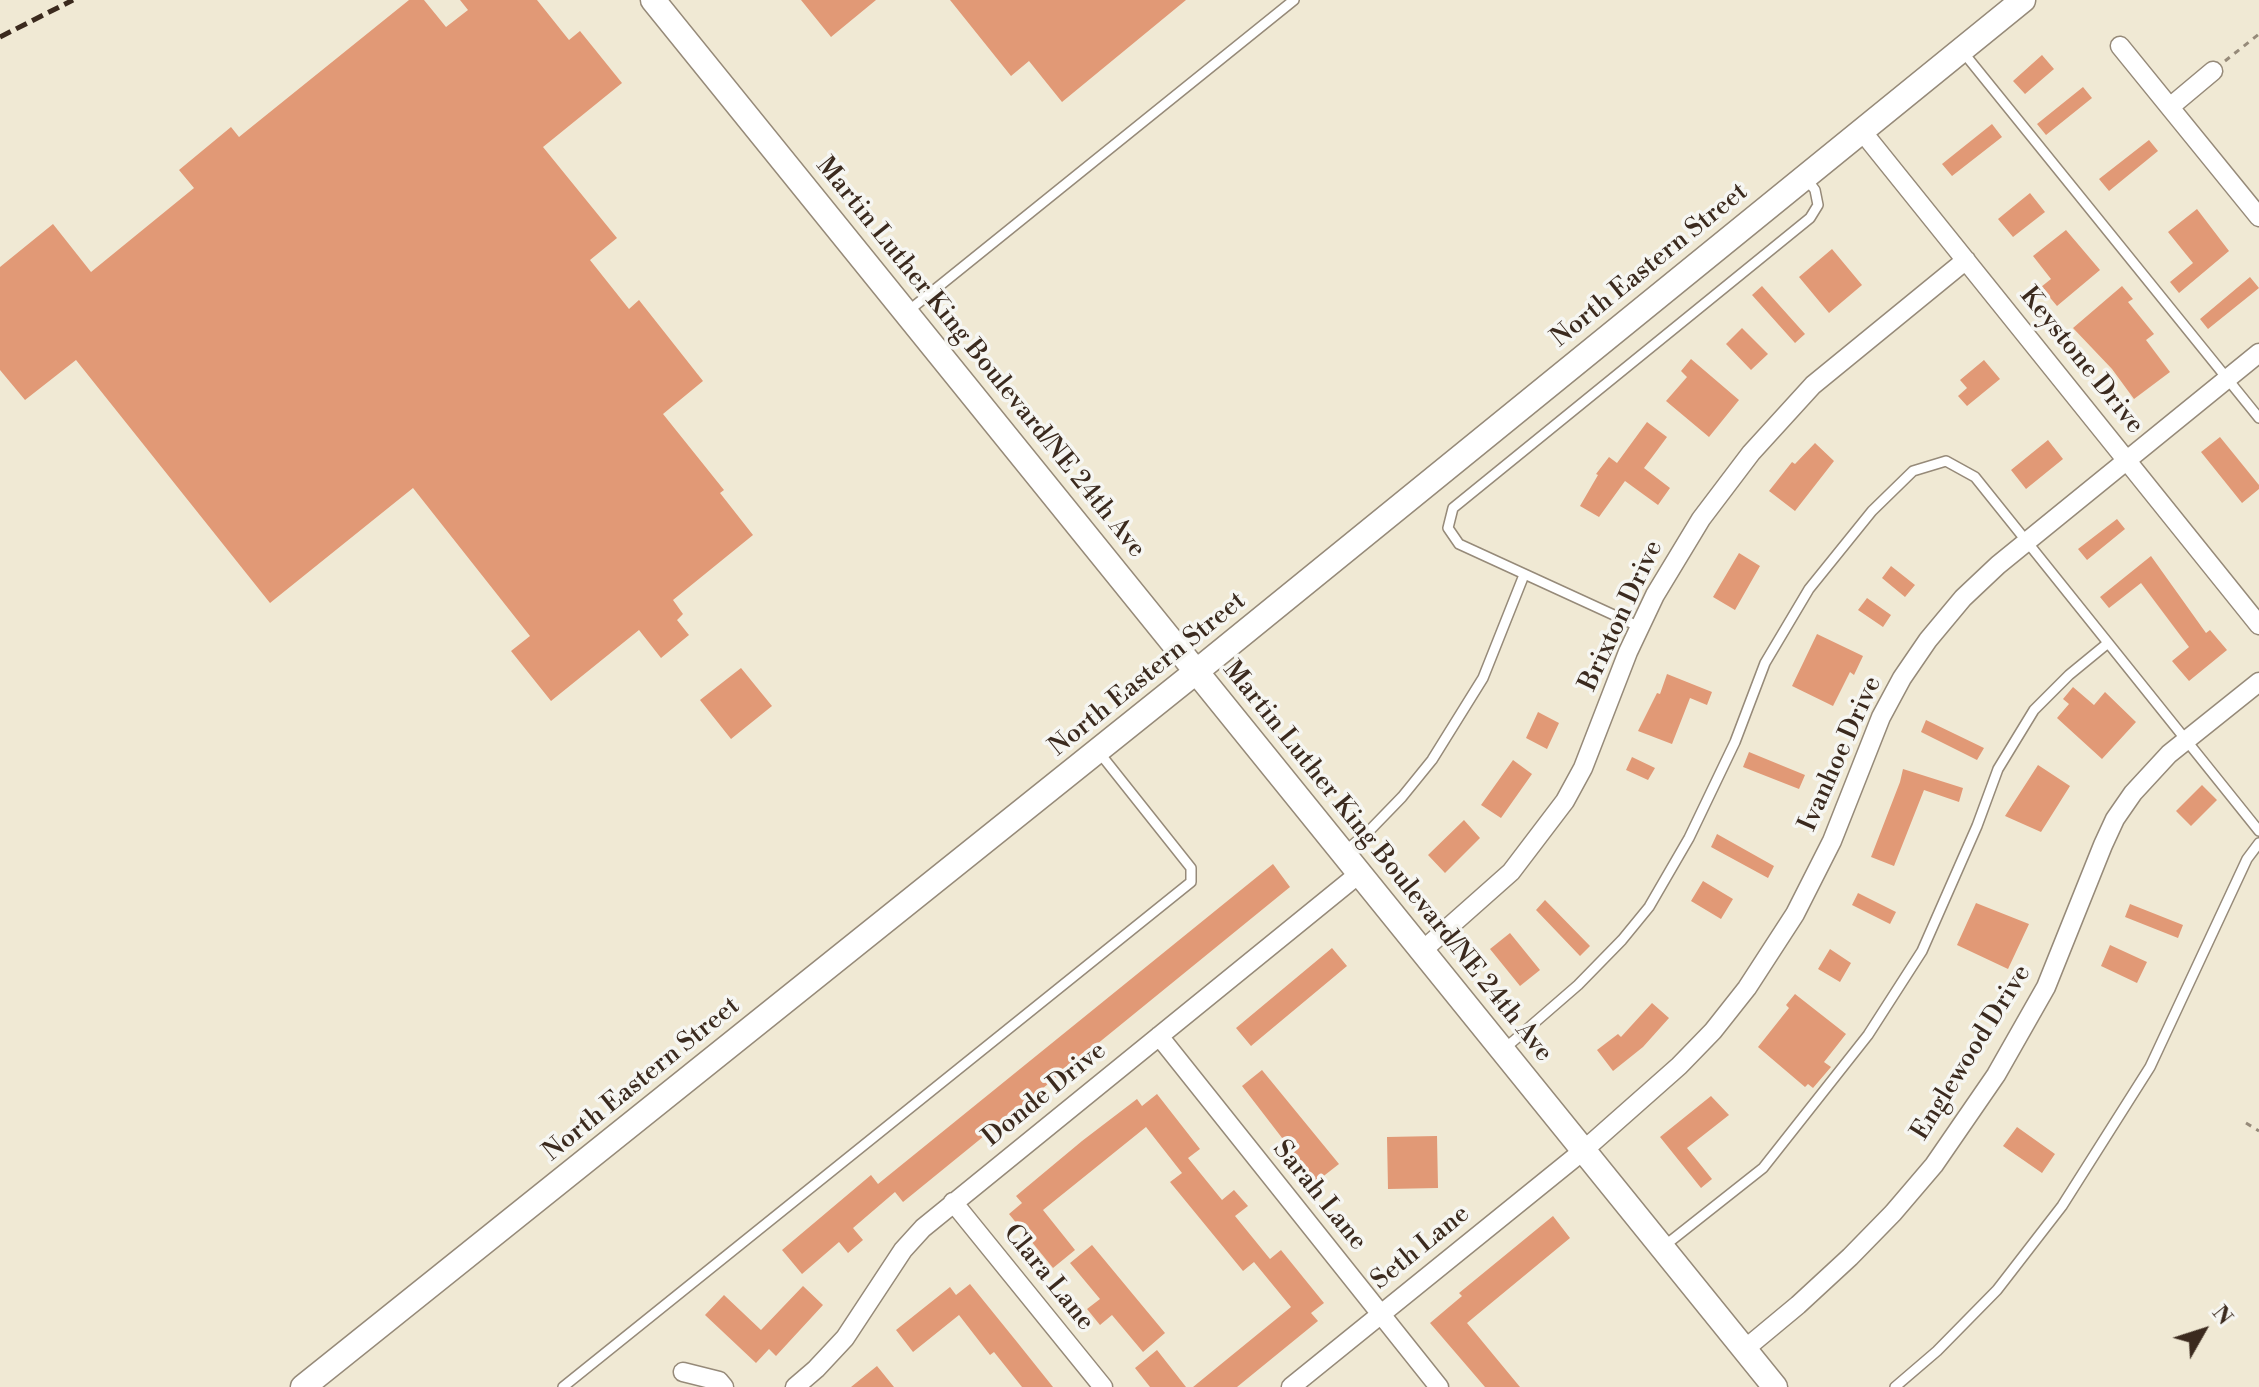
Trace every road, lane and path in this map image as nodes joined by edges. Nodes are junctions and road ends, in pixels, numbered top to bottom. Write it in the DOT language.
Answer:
graph roads {
  1 [pos="653,0"];
  2 [pos="1294,0"];
  3 [pos="2023,0"];
  4 [pos="2259,34"];
  5 [pos="2120,46"];
  6 [pos="1961,49"];
  7 [pos="2213,71"];
  8 [pos="2170,107"];
  9 [pos="1861,130"];
  10 [pos="1804,176"];
  11 [pos="2259,217"];
  12 [pos="1966,260"];
  13 [pos="907,312"];
  14 [pos="2259,353"];
  15 [pos="2227,379"];
  16 [pos="2259,418"];
  17 [pos="2127,460"];
  18 [pos="2028,540"];
  19 [pos="1524,575"];
  20 [pos="2259,625"];
  21 [pos="1640,627"];
  22 [pos="2108,643"];
  23 [pos="1197,671"];
  24 [pos="2259,682"];
  25 [pos="2186,740"];
  26 [pos="1098,751"];
  27 [pos="2259,831"];
  28 [pos="2259,843"];
  29 [pos="1343,853"];
  30 [pos="1360,873"];
  31 [pos="1423,950"];
  32 [pos="1159,1036"];
  33 [pos="1503,1050"];
  34 [pos="2246,1123"];
  35 [pos="2259,1131"];
  36 [pos="1584,1150"];
  37 [pos="953,1202"];
  38 [pos="1663,1247"];
  39 [pos="1381,1314"];
  40 [pos="1745,1349"];
  41 [pos="683,1372"];
  42 [pos="303,1387"];
  43 [pos="563,1387"];
  44 [pos="724,1387"];
  45 [pos="795,1387"];
  46 [pos="1103,1387"];
  47 [pos="1291,1387"];
  48 [pos="1439,1387"];
  49 [pos="1775,1387"];
  50 [pos="1895,1387"];
  1 -- 13 [label="main road, Martin Luther King Boulevard/NE 24th Ave"];
  2 -- 13 [label="lane"];
  3 -- 6 [label="main road, North Eastern Street"];
  4 -- 7 [label="path"];
  5 -- 8 [label="street"];
  6 -- 9 [label="main road, North Eastern Street"];
  6 -- 15 [label="lane"];
  7 -- 8 [label="street"];
  8 -- 11 [label="street"];
  9 -- 10 [label="main road, North Eastern Street"];
  9 -- 12 [label="street, Keystone Drive"];
  10 -- 19 [label="lane"];
  10 -- 23 [label="main road, North Eastern Street"];
  12 -- 17 [label="street, Keystone Drive"];
  12 -- 21 [label="street, Brixton Drive"];
  13 -- 23 [label="main road, Martin Luther King Boulevard/NE 24th Ave"];
  14 -- 15 [label="street, Ivanhoe Drive"];
  15 -- 16 [label="lane"];
  15 -- 17 [label="street, Ivanhoe Drive"];
  17 -- 18 [label="street, Ivanhoe Drive"];
  17 -- 20 [label="street, Keystone Drive"];
  18 -- 22 [label="lane"];
  18 -- 33 [label="lane"];
  18 -- 36 [label="street, Ivanhoe Drive"];
  19 -- 21 [label="lane"];
  19 -- 29 [label="lane"];
  21 -- 31 [label="street, Brixton Drive"];
  22 -- 25 [label="lane"];
  22 -- 38 [label="lane"];
  23 -- 26 [label="main road, North Eastern Street"];
  23 -- 29 [label="main road, Martin Luther King Boulevard/NE 24th Ave"];
  24 -- 25 [label="street, Englewood Drive"];
  25 -- 27 [label="lane"];
  25 -- 40 [label="street, Englewood Drive"];
  26 -- 42 [label="main road, North Eastern Street"];
  26 -- 43 [label="lane"];
  28 -- 50 [label="lane"];
  29 -- 30 [label="main road, Martin Luther King Boulevard/NE 24th Ave"];
  30 -- 31 [label="main road, Martin Luther King Boulevard/NE 24th Ave"];
  30 -- 32 [label="street, Donde Drive"];
  31 -- 33 [label="main road, Martin Luther King Boulevard/NE 24th Ave"];
  32 -- 37 [label="street, Donde Drive"];
  32 -- 39 [label="street, Sarah Lane"];
  33 -- 36 [label="main road, Martin Luther King Boulevard/NE 24th Ave"];
  34 -- 35 [label="path"];
  36 -- 38 [label="main road, Martin Luther King Boulevard/NE 24th Ave"];
  36 -- 39 [label="street, Seth Lane"];
  37 -- 45 [label="street, Donde Drive"];
  37 -- 46 [label="street, Clara Lane"];
  38 -- 40 [label="main road, Martin Luther King Boulevard/NE 24th Ave"];
  39 -- 47 [label="street, Seth Lane"];
  39 -- 48 [label="street, Sarah Lane"];
  40 -- 49 [label="main road, Martin Luther King Boulevard/NE 24th Ave"];
  41 -- 44 [label="street"];
}
